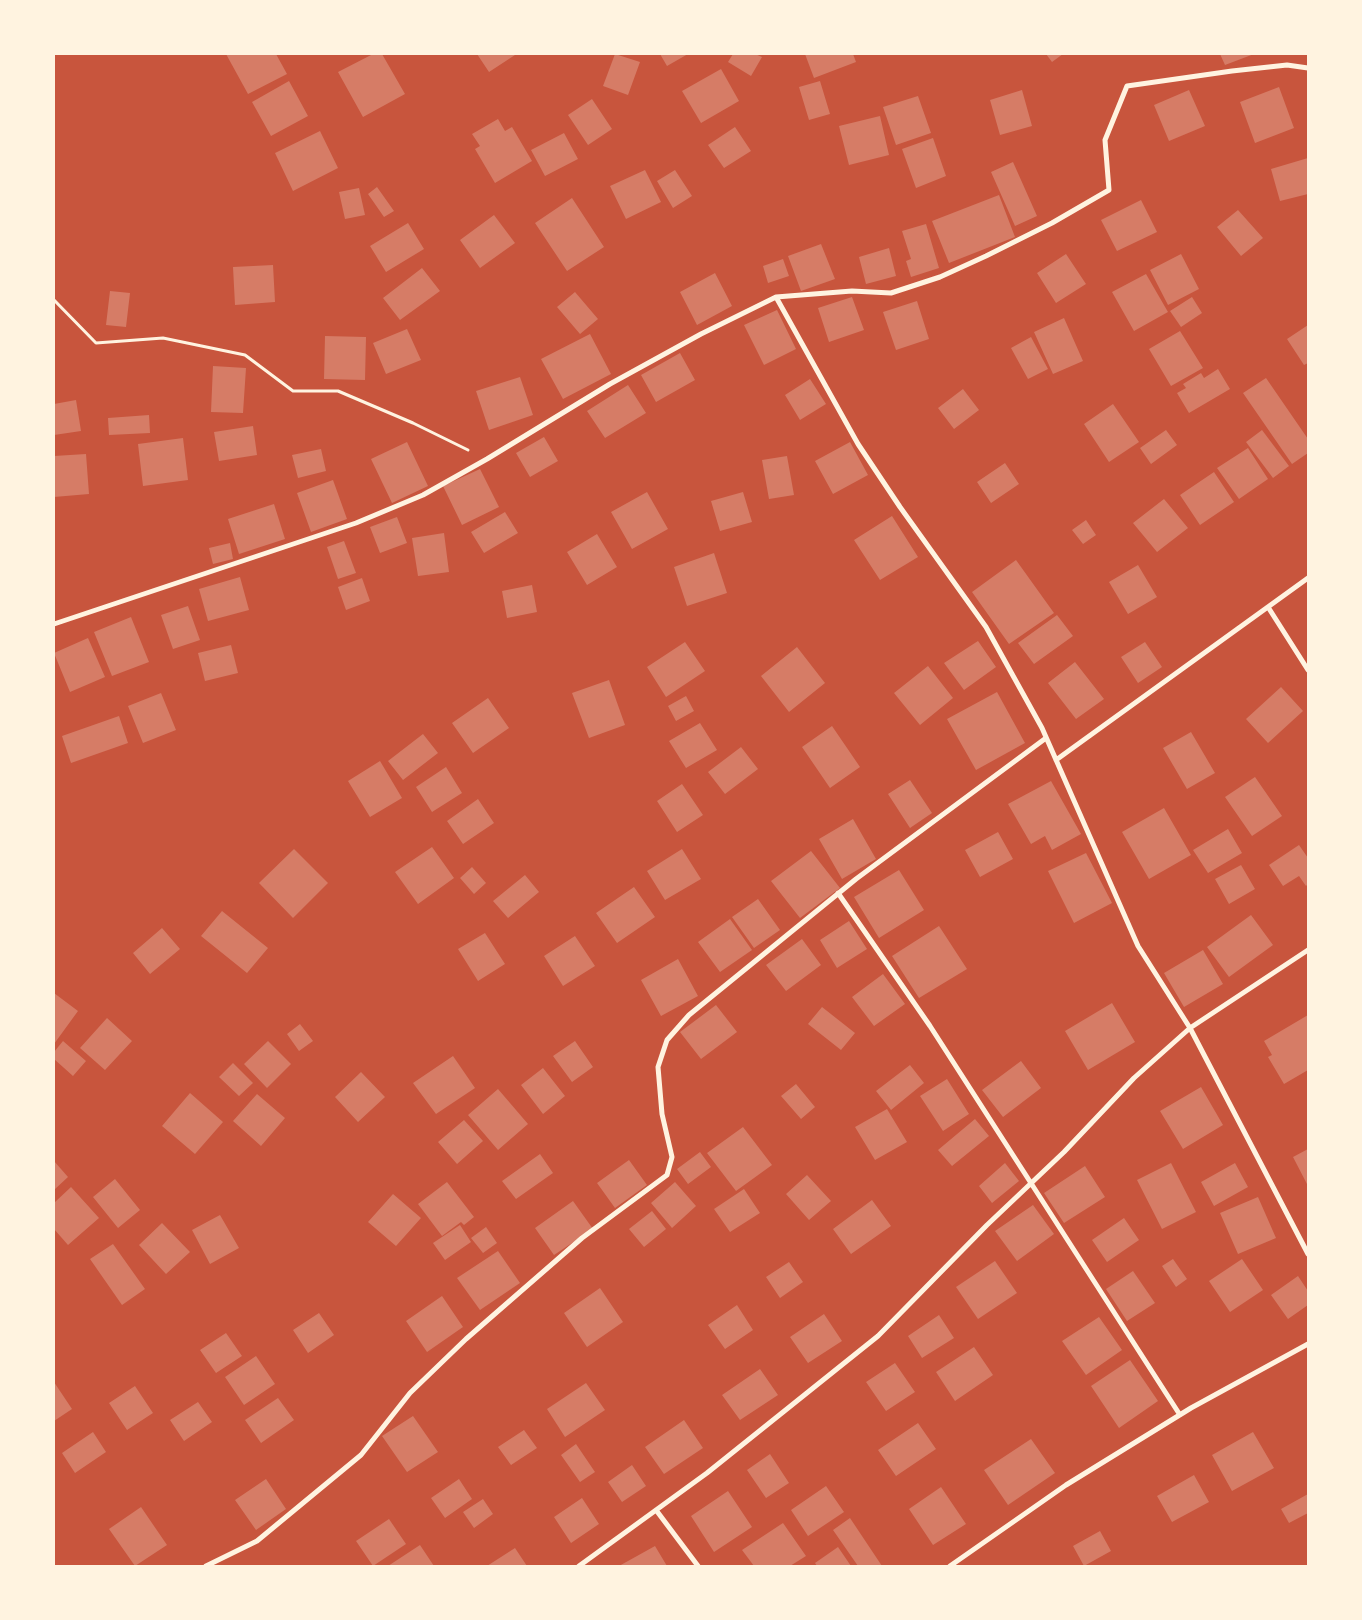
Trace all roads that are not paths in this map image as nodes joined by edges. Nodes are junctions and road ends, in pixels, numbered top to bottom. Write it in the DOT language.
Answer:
graph roads {
  1 [pos="1308,68"];
  2 [pos="776,297"];
  3 [pos="1308,578"];
  4 [pos="1268,607"];
  5 [pos="54,624"];
  6 [pos="1308,670"];
  7 [pos="1046,738"];
  8 [pos="1056,760"];
  9 [pos="838,893"];
  10 [pos="1308,950"];
  11 [pos="1190,1028"];
  12 [pos="1032,1183"];
  13 [pos="1308,1254"];
  14 [pos="1308,1344"];
  15 [pos="1180,1415"];
  16 [pos="656,1510"];
  17 [pos="206,1566"];
  18 [pos="579,1566"];
  19 [pos="698,1566"];
  20 [pos="950,1566"];
  1 -- 2 [label="street"];
  2 -- 5 [label="street"];
  2 -- 7 [label="street"];
  3 -- 4 [label="street"];
  4 -- 6 [label="street"];
  4 -- 8 [label="street"];
  7 -- 8 [label="street"];
  7 -- 9 [label="street"];
  8 -- 11 [label="street"];
  9 -- 12 [label="street"];
  9 -- 17 [label="street"];
  10 -- 11 [label="street"];
  11 -- 12 [label="street"];
  11 -- 13 [label="street"];
  12 -- 15 [label="street"];
  12 -- 16 [label="street"];
  14 -- 15 [label="street"];
  15 -- 20 [label="street"];
  16 -- 18 [label="street"];
  16 -- 19 [label="street"];
}
